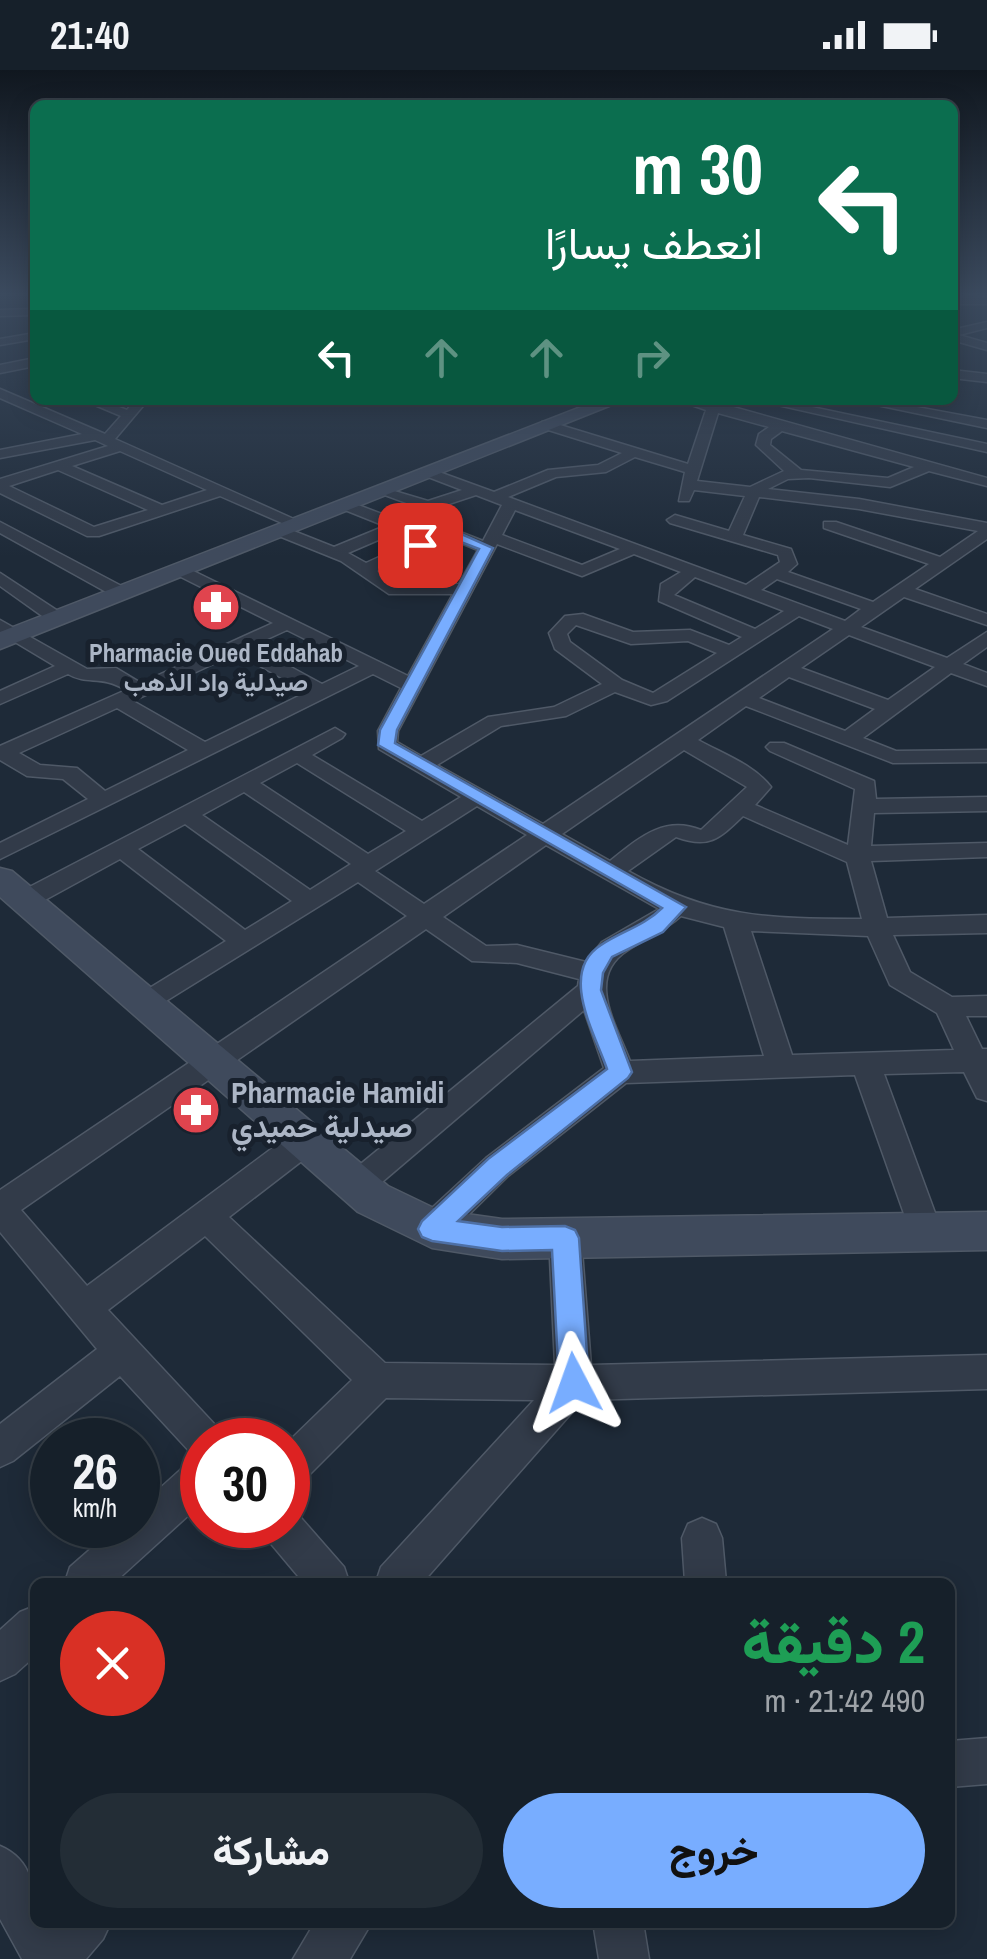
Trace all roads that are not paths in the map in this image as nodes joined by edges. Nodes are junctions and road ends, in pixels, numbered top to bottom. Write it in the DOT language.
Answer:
graph roads {
  1 [pos="18,389"];
  2 [pos="0,393"];
  3 [pos="103,405"];
  4 [pos="137,405"];
  5 [pos="602,405"];
  6 [pos="705,405"];
  7 [pos="726,405"];
  8 [pos="783,405"];
  9 [pos="884,405"];
  10 [pos="718,408"];
  11 [pos="40,410"];
  12 [pos="14,414"];
  13 [pos="129,414"];
  14 [pos="862,422"];
  15 [pos="987,424"];
  16 [pos="548,425"];
  17 [pos="782,425"];
  18 [pos="830,438"];
  19 [pos="110,440"];
  20 [pos="987,448"];
  21 [pos="636,451"];
  22 [pos="0,454"];
  23 [pos="60,466"];
  24 [pos="927,466"];
  25 [pos="428,472"];
  26 [pos="796,474"];
  27 [pos="691,477"];
  28 [pos="987,482"];
  29 [pos="99,483"];
  30 [pos="0,486"];
  31 [pos="219,490"];
  32 [pos="381,491"];
  33 [pos="754,491"];
  34 [pos="67,494"];
  35 [pos="494,497"];
  36 [pos="858,504"];
  37 [pos="345,505"];
  38 [pos="161,510"];
  39 [pos="398,526"];
  40 [pos="0,527"];
  41 [pos="289,527"];
  42 [pos="987,530"];
  43 [pos="448,532"];
  44 [pos="734,537"];
  45 [pos="656,539"];
  46 [pos="808,539"];
  47 [pos="490,542"];
  48 [pos="334,553"];
  49 [pos="956,558"];
  50 [pos="182,570"];
  51 [pos="363,570"];
  52 [pos="693,571"];
  53 [pos="778,574"];
  54 [pos="5,587"];
  55 [pos="465,588"];
  56 [pos="900,590"];
  57 [pos="748,591"];
  58 [pos="122,594"];
  59 [pos="987,595"];
  60 [pos="874,608"];
  61 [pos="798,610"];
  62 [pos="964,612"];
  63 [pos="58,619"];
  64 [pos="987,620"];
  65 [pos="288,623"];
  66 [pos="846,628"];
  67 [pos="5,634"];
  68 [pos="758,637"];
  69 [pos="987,638"];
  70 [pos="240,647"];
  71 [pos="733,652"];
  72 [pos="70,666"];
  73 [pos="374,666"];
  74 [pos="949,666"];
  75 [pos="785,668"];
  76 [pos="987,680"];
  77 [pos="616,685"];
  78 [pos="412,686"];
  79 [pos="140,690"];
  80 [pos="322,692"];
  81 [pos="0,698"];
  82 [pos="745,699"];
  83 [pos="119,701"];
  84 [pos="890,708"];
  85 [pos="808,726"];
  86 [pos="335,734"];
  87 [pos="680,740"];
  88 [pos="846,740"];
  89 [pos="777,748"];
  90 [pos="298,755"];
  91 [pos="987,756"];
  92 [pos="5,759"];
  93 [pos="419,766"];
  94 [pos="741,772"];
  95 [pos="214,773"];
  96 [pos="476,797"];
  97 [pos="104,801"];
  98 [pos="987,804"];
  99 [pos="738,806"];
  100 [pos="867,806"];
  101 [pos="186,814"];
  102 [pos="422,831"];
  103 [pos="542,834"];
  104 [pos="121,848"];
  105 [pos="987,850"];
  106 [pos="0,852"];
  107 [pos="858,856"];
  108 [pos="364,868"];
  109 [pos="611,872"];
  110 [pos="12,889"];
  111 [pos="309,901"];
  112 [pos="676,907"];
  113 [pos="426,914"];
  114 [pos="735,922"];
  115 [pos="876,924"];
  116 [pos="987,924"];
  117 [pos="244,942"];
  118 [pos="591,982"];
  119 [pos="145,1004"];
  120 [pos="987,1006"];
  121 [pos="948,1007"];
  122 [pos="211,1060"];
  123 [pos="980,1060"];
  124 [pos="865,1063"];
  125 [pos="781,1065"];
  126 [pos="620,1072"];
  127 [pos="987,1090"];
  128 [pos="306,1140"];
  129 [pos="358,1185"];
  130 [pos="0,1208"];
  131 [pos="206,1216"];
  132 [pos="432,1229"];
  133 [pos="987,1230"];
  134 [pos="926,1232"];
  135 [pos="565,1238"];
  136 [pos="84,1308"];
  137 [pos="122,1352"];
  138 [pos="987,1372"];
  139 [pos="378,1380"];
  140 [pos="574,1383"];
  141 [pos="184,1418"];
  142 [pos="310,1446"];
  143 [pos="0,1448"];
  144 [pos="180,1497"];
  145 [pos="702,1538"];
  146 [pos="301,1548"];
  147 [pos="89,1578"];
  148 [pos="327,1578"];
  149 [pos="400,1578"];
  150 [pos="706,1578"];
  151 [pos="30,1631"];
  152 [pos="0,1658"];
  153 [pos="987,1761"];
  154 [pos="955,1764"];
  155 [pos="2,1880"];
  156 [pos="30,1925"];
  157 [pos="32,1928"];
  158 [pos="80,1928"];
  159 [pos="343,1928"];
  160 [pos="51,1959"];
  161 [pos="318,1959"];
  1 -- 2 [label="street"];
  2 -- 11 [label="street"];
  3 -- 13 [label="street"];
  4 -- 13 [label="street"];
  5 -- 16 [label="main road"];
  6 -- 10 [label="street"];
  7 -- 10 [label="street"];
  8 -- 14 [label="street"];
  9 -- 14 [label="street"];
  9 -- 15 [label="street"];
  10 -- 17 [label="street"];
  10 -- 27 [label="street"];
  11 -- 12 [label="street"];
  11 -- 19 [label="street"];
  13 -- 19 [label="street"];
  14 -- 18 [label="street"];
  14 -- 20 [label="street"];
  16 -- 21 [label="street"];
  16 -- 25 [label="main road"];
  17 -- 18 [label="street"];
  17 -- 26 [label="street"];
  18 -- 24 [label="street"];
  19 -- 22 [label="street"];
  19 -- 23 [label="street"];
  19 -- 31 [label="street"];
  21 -- 27 [label="street"];
  21 -- 35 [label="street"];
  23 -- 29 [label="street"];
  23 -- 30 [label="street"];
  24 -- 26 [label="street"];
  24 -- 28 [label="street"];
  25 -- 32 [label="main road"];
  25 -- 35 [label="street"];
  26 -- 33 [label="street"];
  27 -- 33 [label="street"];
  27 -- 45 [label="street"];
  29 -- 34 [label="street"];
  29 -- 38 [label="street"];
  30 -- 38 [label="street"];
  31 -- 38 [label="street"];
  31 -- 41 [label="street"];
  32 -- 35 [label="street"];
  32 -- 37 [label="main road"];
  33 -- 36 [label="street"];
  33 -- 44 [label="street"];
  35 -- 45 [label="street"];
  35 -- 47 [label="street"];
  36 -- 42 [label="street"];
  36 -- 46 [label="street"];
  37 -- 39 [label="street"];
  37 -- 41 [label="main road"];
  39 -- 43 [label="street"];
  39 -- 48 [label="street"];
  40 -- 58 [label="street"];
  41 -- 48 [label="street"];
  41 -- 50 [label="main road"];
  42 -- 49 [label="street"];
  43 -- 47 [label="street"];
  43 -- 51 [label="street"];
  44 -- 45 [label="street"];
  44 -- 46 [label="street"];
  45 -- 47 [label="street"];
  45 -- 52 [label="street"];
  46 -- 49 [label="street"];
  46 -- 53 [label="street"];
  47 -- 55 [label="street"];
  48 -- 51 [label="street"];
  49 -- 56 [label="street"];
  50 -- 58 [label="main road"];
  50 -- 65 [label="street"];
  51 -- 55 [label="street"];
  52 -- 57 [label="street"];
  52 -- 68 [label="street"];
  53 -- 57 [label="street"];
  53 -- 60 [label="street"];
  54 -- 63 [label="street"];
  55 -- 78 [label="street"];
  56 -- 60 [label="street"];
  56 -- 62 [label="street"];
  57 -- 61 [label="street"];
  58 -- 63 [label="main road"];
  59 -- 62 [label="street"];
  60 -- 66 [label="street"];
  61 -- 66 [label="street"];
  61 -- 68 [label="street"];
  62 -- 64 [label="street"];
  63 -- 67 [label="main road"];
  65 -- 70 [label="street"];
  65 -- 73 [label="street"];
  66 -- 74 [label="street"];
  66 -- 75 [label="street"];
  67 -- 72 [label="street"];
  68 -- 71 [label="street"];
  69 -- 74 [label="street"];
  70 -- 79 [label="street"];
  70 -- 80 [label="street"];
  71 -- 77 [label="street"];
  71 -- 77 [label="street"];
  72 -- 79 [label="street"];
  72 -- 81 [label="street"];
  73 -- 78 [label="street"];
  73 -- 80 [label="street"];
  74 -- 76 [label="street"];
  74 -- 84 [label="street"];
  75 -- 82 [label="street"];
  75 -- 84 [label="street"];
  77 -- 93 [label="street"];
  78 -- 93 [label="street"];
  79 -- 83 [label="street"];
  80 -- 95 [label="street"];
  82 -- 85 [label="street"];
  82 -- 87 [label="street"];
  83 -- 92 [label="street"];
  83 -- 95 [label="street"];
  84 -- 88 [label="street"];
  85 -- 88 [label="street"];
  85 -- 89 [label="street"];
  86 -- 90 [label="street"];
  87 -- 94 [label="street"];
  87 -- 103 [label="street"];
  88 -- 91 [label="street"];
  89 -- 94 [label="street"];
  89 -- 100 [label="street"];
  90 -- 95 [label="street"];
  90 -- 102 [label="street"];
  92 -- 97 [label="street"];
  93 -- 96 [label="street"];
  94 -- 99 [label="street"];
  95 -- 97 [label="street"];
  95 -- 101 [label="street"];
  95 -- 108 [label="street"];
  96 -- 102 [label="street"];
  96 -- 103 [label="street"];
  97 -- 106 [label="street"];
  98 -- 100 [label="street"];
  99 -- 107 [label="street"];
  99 -- 109 [label="street"];
  100 -- 107 [label="street"];
  101 -- 104 [label="street"];
  101 -- 111 [label="street"];
  102 -- 108 [label="street"];
  103 -- 109 [label="street"];
  103 -- 113 [label="street"];
  104 -- 110 [label="street"];
  104 -- 117 [label="street"];
  105 -- 107 [label="street"];
  107 -- 115 [label="street"];
  108 -- 111 [label="street"];
  108 -- 113 [label="street"];
  109 -- 112 [label="street"];
  110 -- 119 [label="main road"];
  111 -- 117 [label="street"];
  112 -- 114 [label="street"];
  112 -- 118 [label="street"];
  113 -- 118 [label="street"];
  113 -- 122 [label="street"];
  114 -- 115 [label="street"];
  114 -- 125 [label="street"];
  115 -- 116 [label="street"];
  115 -- 121 [label="street"];
  117 -- 119 [label="street"];
  118 -- 126 [label="street"];
  118 -- 129 [label="street"];
  119 -- 122 [label="main road"];
  120 -- 121 [label="street"];
  121 -- 123 [label="street"];
  122 -- 128 [label="main road"];
  122 -- 130 [label="street"];
  123 -- 124 [label="street"];
  123 -- 127 [label="street"];
  124 -- 125 [label="street"];
  124 -- 134 [label="street"];
  125 -- 126 [label="street"];
  126 -- 132 [label="street"];
  128 -- 129 [label="main road"];
  128 -- 131 [label="street"];
  129 -- 132 [label="main road"];
  130 -- 136 [label="street"];
  131 -- 136 [label="street"];
  131 -- 139 [label="street"];
  132 -- 135 [label="main road"];
  133 -- 134 [label="main road"];
  134 -- 135 [label="main road"];
  135 -- 140 [label="street"];
  136 -- 137 [label="street"];
  137 -- 141 [label="street"];
  137 -- 143 [label="street"];
  138 -- 140 [label="street"];
  139 -- 140 [label="street"];
  139 -- 142 [label="street"];
  140 -- 149 [label="street"];
  144 -- 147 [label="street"];
  145 -- 150 [label="street"];
  146 -- 148 [label="street"];
  151 -- 152 [label="street"];
  153 -- 154 [label="street"];
  155 -- 156 [label="street"];
  157 -- 160 [label="street"];
  158 -- 160 [label="street"];
  159 -- 161 [label="street"];
}
